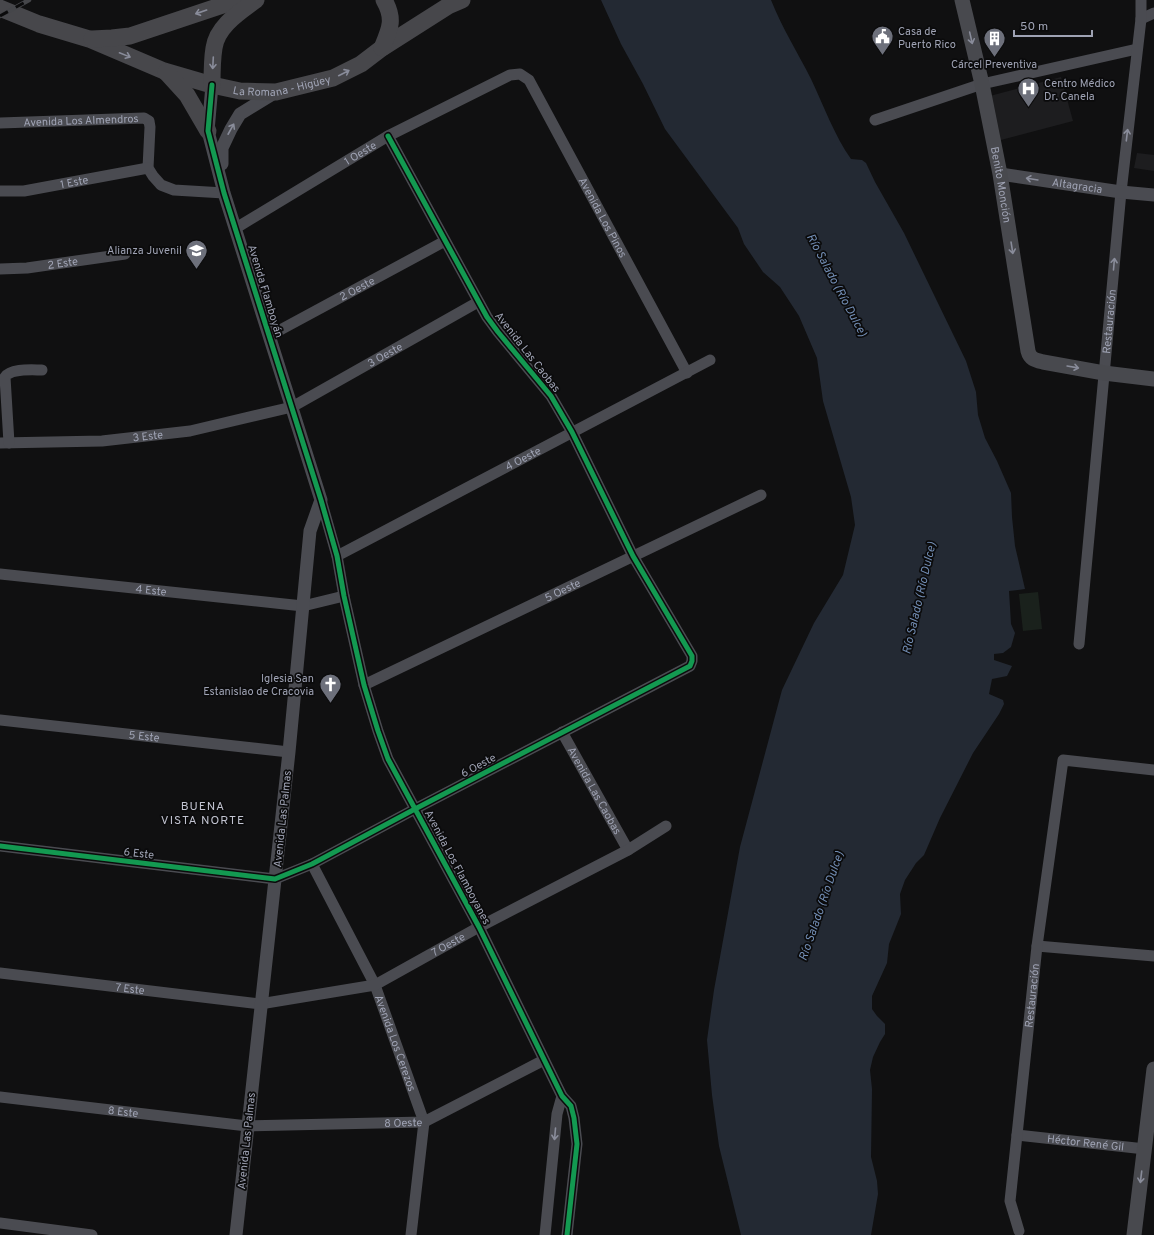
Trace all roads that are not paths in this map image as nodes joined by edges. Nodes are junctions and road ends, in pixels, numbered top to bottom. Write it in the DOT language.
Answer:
graph roads {
  1 [pos="236,0"];
  2 [pos="256,0"];
  3 [pos="384,0"];
  4 [pos="462,0"];
  5 [pos="962,0"];
  6 [pos="1141,0"];
  7 [pos="0,8"];
  8 [pos="1154,12"];
  9 [pos="1141,19"];
  10 [pos="89,39"];
  11 [pos="382,48"];
  12 [pos="1137,50"];
  13 [pos="164,71"];
  14 [pos="510,75"];
  15 [pos="982,84"];
  16 [pos="212,85"];
  17 [pos="276,92"];
  18 [pos="875,120"];
  19 [pos="0,124"];
  20 [pos="208,131"];
  21 [pos="388,136"];
  22 [pos="148,168"];
  23 [pos="1000,174"];
  24 [pos="222,180"];
  25 [pos="0,191"];
  26 [pos="1121,192"];
  27 [pos="224,193"];
  28 [pos="1154,195"];
  29 [pos="236,228"];
  30 [pos="445,241"];
  31 [pos="125,254"];
  32 [pos="0,269"];
  33 [pos="478,302"];
  34 [pos="269,336"];
  35 [pos="710,360"];
  36 [pos="42,370"];
  37 [pos="1104,372"];
  38 [pos="687,373"];
  39 [pos="1154,379"];
  40 [pos="292,407"];
  41 [pos="572,432"];
  42 [pos="5,443"];
  43 [pos="761,496"];
  44 [pos="321,500"];
  45 [pos="337,556"];
  46 [pos="633,556"];
  47 [pos="0,574"];
  48 [pos="344,596"];
  49 [pos="303,606"];
  50 [pos="1079,644"];
  51 [pos="690,666"];
  52 [pos="364,685"];
  53 [pos="0,720"];
  54 [pos="562,732"];
  55 [pos="289,752"];
  56 [pos="1154,770"];
  57 [pos="415,809"];
  58 [pos="666,826"];
  59 [pos="0,846"];
  60 [pos="628,850"];
  61 [pos="312,864"];
  62 [pos="275,879"];
  63 [pos="479,927"];
  64 [pos="1037,946"];
  65 [pos="1154,956"];
  66 [pos="0,973"];
  67 [pos="375,985"];
  68 [pos="260,1004"];
  69 [pos="544,1060"];
  70 [pos="1154,1069"];
  71 [pos="562,1096"];
  72 [pos="0,1097"];
  73 [pos="424,1122"];
  74 [pos="247,1126"];
  75 [pos="1017,1135"];
  76 [pos="1149,1150"];
  77 [pos="0,1223"];
  78 [pos="1019,1231"];
  79 [pos="92,1235"];
  80 [pos="236,1235"];
  81 [pos="411,1235"];
  82 [pos="545,1235"];
  83 [pos="567,1235"];
  84 [pos="1134,1235"];
  1 -- 10 [label="main road, La Romana - Higüey, one-way"];
  2 -- 16 [label="main road, one-way"];
  3 -- 11 [label="main road"];
  4 -- 11 [label="main road, La Romana - Higüey"];
  5 -- 15 [label="main road, Benito Monción, one-way"];
  6 -- 9 [label="street, Restauración"];
  7 -- 10 [label="main road, La Romana - Higüey"];
  8 -- 9 [label="street"];
  9 -- 12 [label="street, Restauración"];
  10 -- 13 [label="main road, La Romana - Higüey, one-way"];
  17 -- 11 [label="main road, La Romana - Higüey, one-way"];
  12 -- 15 [label="street"];
  26 -- 12 [label="street, Restauración, one-way"];
  13 -- 16 [label="main road, La Romana - Higüey"];
  13 -- 20 [label="main road"];
  14 -- 21 [label="street, 1 Oeste"];
  14 -- 38 [label="street, Avenida Los Pinos"];
  15 -- 18 [label="street"];
  15 -- 23 [label="main road, Benito Monción"];
  16 -- 17 [label="main road, La Romana - Higüey"];
  16 -- 20 [label="street, Avenida Flamboyán"];
  24 -- 17 [label="street, one-way"];
  19 -- 22 [label="street, Avenida Los Almendros"];
  20 -- 24 [label="street, Avenida Flamboyán"];
  21 -- 29 [label="street, 1 Oeste"];
  21 -- 30 [label="street, Avenida Las Caobas"];
  22 -- 25 [label="street, 1 Este"];
  22 -- 27 [label="street"];
  26 -- 23 [label="street, Altagracia, one-way"];
  23 -- 37 [label="main road, Benito Monción, one-way"];
  24 -- 27 [label="street, Avenida Flamboyán"];
  26 -- 28 [label="street, Altagracia"];
  37 -- 26 [label="street, Restauración, one-way"];
  27 -- 29 [label="street, Avenida Flamboyán"];
  29 -- 34 [label="street, Avenida Flamboyán"];
  30 -- 33 [label="street, Avenida Las Caobas"];
  30 -- 34 [label="street, 2 Oeste"];
  31 -- 32 [label="street, 2 Este"];
  33 -- 40 [label="street, 3 Oeste"];
  33 -- 41 [label="street, Avenida Las Caobas"];
  34 -- 40 [label="street, Avenida Flamboyán"];
  35 -- 38 [label="street, 4 Oeste"];
  36 -- 42 [label="street"];
  37 -- 39 [label="main road"];
  37 -- 50 [label="street, Restauración"];
  38 -- 41 [label="street, 4 Oeste"];
  40 -- 42 [label="street, 3 Este"];
  40 -- 44 [label="street, Avenida Flamboyán"];
  41 -- 45 [label="street, 4 Oeste"];
  41 -- 46 [label="street, Avenida Las Caobas"];
  43 -- 46 [label="street, 5 Oeste"];
  44 -- 45 [label="street, Avenida Los Flamboyanes"];
  44 -- 49 [label="street, Avenida Las Palmas"];
  45 -- 48 [label="street, Avenida Los Flamboyanes"];
  46 -- 51 [label="street, Avenida Las Caobas"];
  46 -- 52 [label="street, 5 Oeste"];
  47 -- 49 [label="street, 4 Este"];
  48 -- 49 [label="street, 4 Este"];
  48 -- 52 [label="street, Avenida Los Flamboyanes"];
  49 -- 55 [label="street, Avenida Las Palmas"];
  51 -- 54 [label="street, 6 Oeste"];
  52 -- 57 [label="street, Avenida Los Flamboyanes"];
  53 -- 55 [label="street, 5 Este"];
  54 -- 57 [label="street, 6 Oeste"];
  54 -- 60 [label="street, Avenida Las Caobas"];
  55 -- 62 [label="street, Avenida Las Palmas"];
  56 -- 64 [label="street, Restauración"];
  57 -- 61 [label="street, 6 Oeste"];
  57 -- 63 [label="street, Avenida Los Flamboyanes"];
  58 -- 60 [label="street, 7 Oeste"];
  59 -- 62 [label="street, 6 Este"];
  60 -- 63 [label="street, 7 Oeste"];
  61 -- 62 [label="street, 6 Oeste"];
  61 -- 67 [label="street, Avenida Los Cerezos"];
  62 -- 68 [label="street, Avenida Las Palmas"];
  63 -- 67 [label="street, 7 Oeste"];
  63 -- 69 [label="street, Avenida Los Flamboyanes"];
  64 -- 65 [label="street"];
  64 -- 75 [label="street, Restauración"];
  66 -- 68 [label="street, 7 Este"];
  67 -- 68 [label="street, 7 Oeste"];
  67 -- 73 [label="street, Avenida Los Cerezos"];
  68 -- 74 [label="street, Avenida Las Palmas"];
  69 -- 71 [label="street, Avenida Los Flamboyanes"];
  69 -- 73 [label="street, 8 Oeste"];
  70 -- 76 [label="main road"];
  71 -- 82 [label="street, one-way"];
  71 -- 83 [label="street, Avenida Los Flamboyanes"];
  72 -- 74 [label="street, 8 Este"];
  73 -- 74 [label="street, 8 Oeste"];
  73 -- 81 [label="street, Avenida Los Cerezos"];
  74 -- 80 [label="street, Avenida Las Palmas"];
  75 -- 76 [label="street, Héctor René Gil"];
  75 -- 78 [label="street, Restauración"];
  76 -- 84 [label="main road, one-way"];
  77 -- 79 [label="street"];
}
